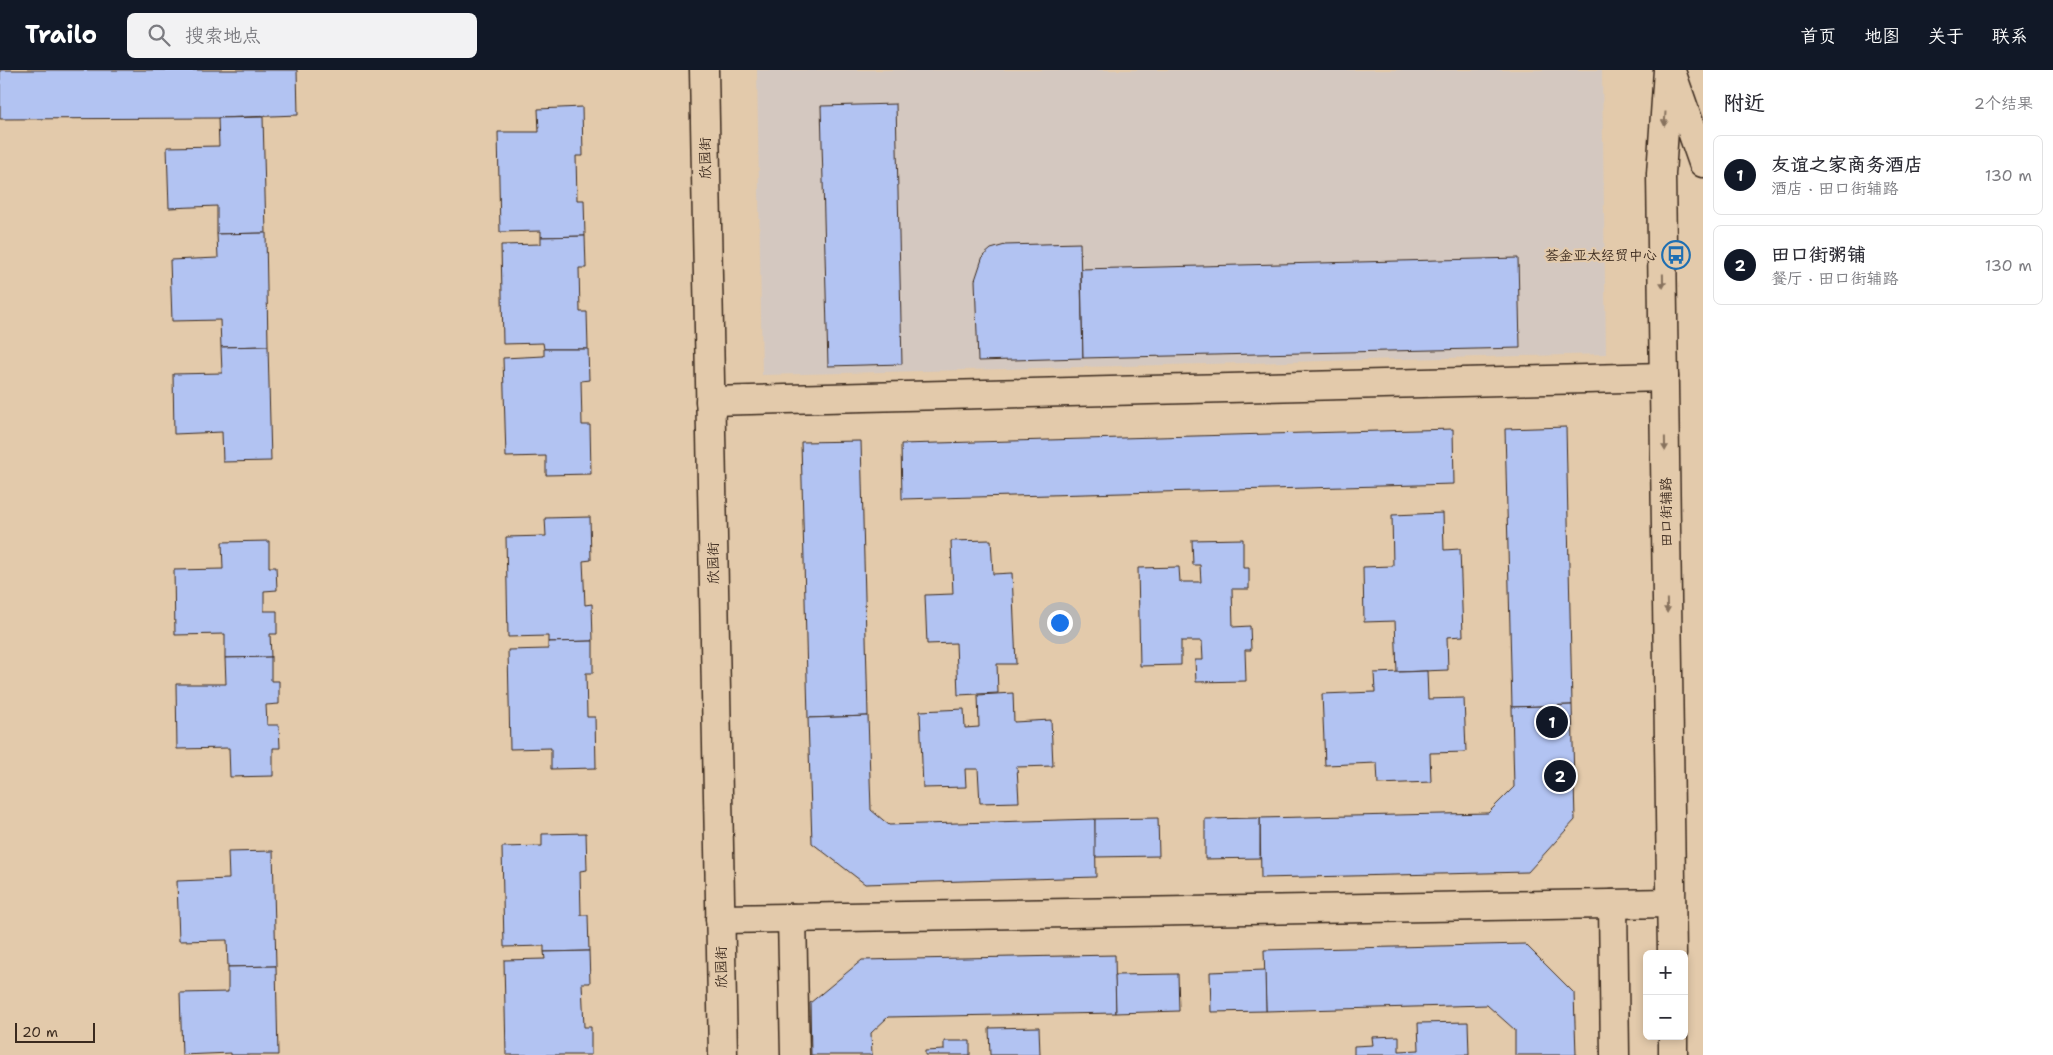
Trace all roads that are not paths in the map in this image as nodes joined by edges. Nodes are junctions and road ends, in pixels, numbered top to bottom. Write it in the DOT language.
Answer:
graph roads {
  1 [pos="704,70"];
  2 [pos="1669,70"];
  3 [pos="1703,163"];
  4 [pos="1664,377"];
  5 [pos="710,401"];
  6 [pos="1671,903"];
  7 [pos="1612,904"];
  8 [pos="792,918"];
  9 [pos="720,919"];
  10 [pos="1672,950"];
  11 [pos="1673,1040"];
  12 [pos="723,1055"];
  13 [pos="795,1055"];
  14 [pos="1615,1055"];
  15 [pos="1673,1055"];
  1 -- 5 [label="street, 欣园街"];
  2 -- 3 [label="street"];
  2 -- 4 [label="street, 田口街辅路, one-way"];
  4 -- 5 [label="street"];
  4 -- 6 [label="street, 田口街辅路, one-way"];
  5 -- 9 [label="street, 欣园街"];
  6 -- 7 [label="street"];
  6 -- 10 [label="street, 田口街辅路"];
  7 -- 8 [label="street"];
  7 -- 14 [label="street"];
  8 -- 9 [label="street"];
  8 -- 13 [label="street"];
  9 -- 12 [label="street, 欣园街"];
  11 -- 15 [label="street"];
}
